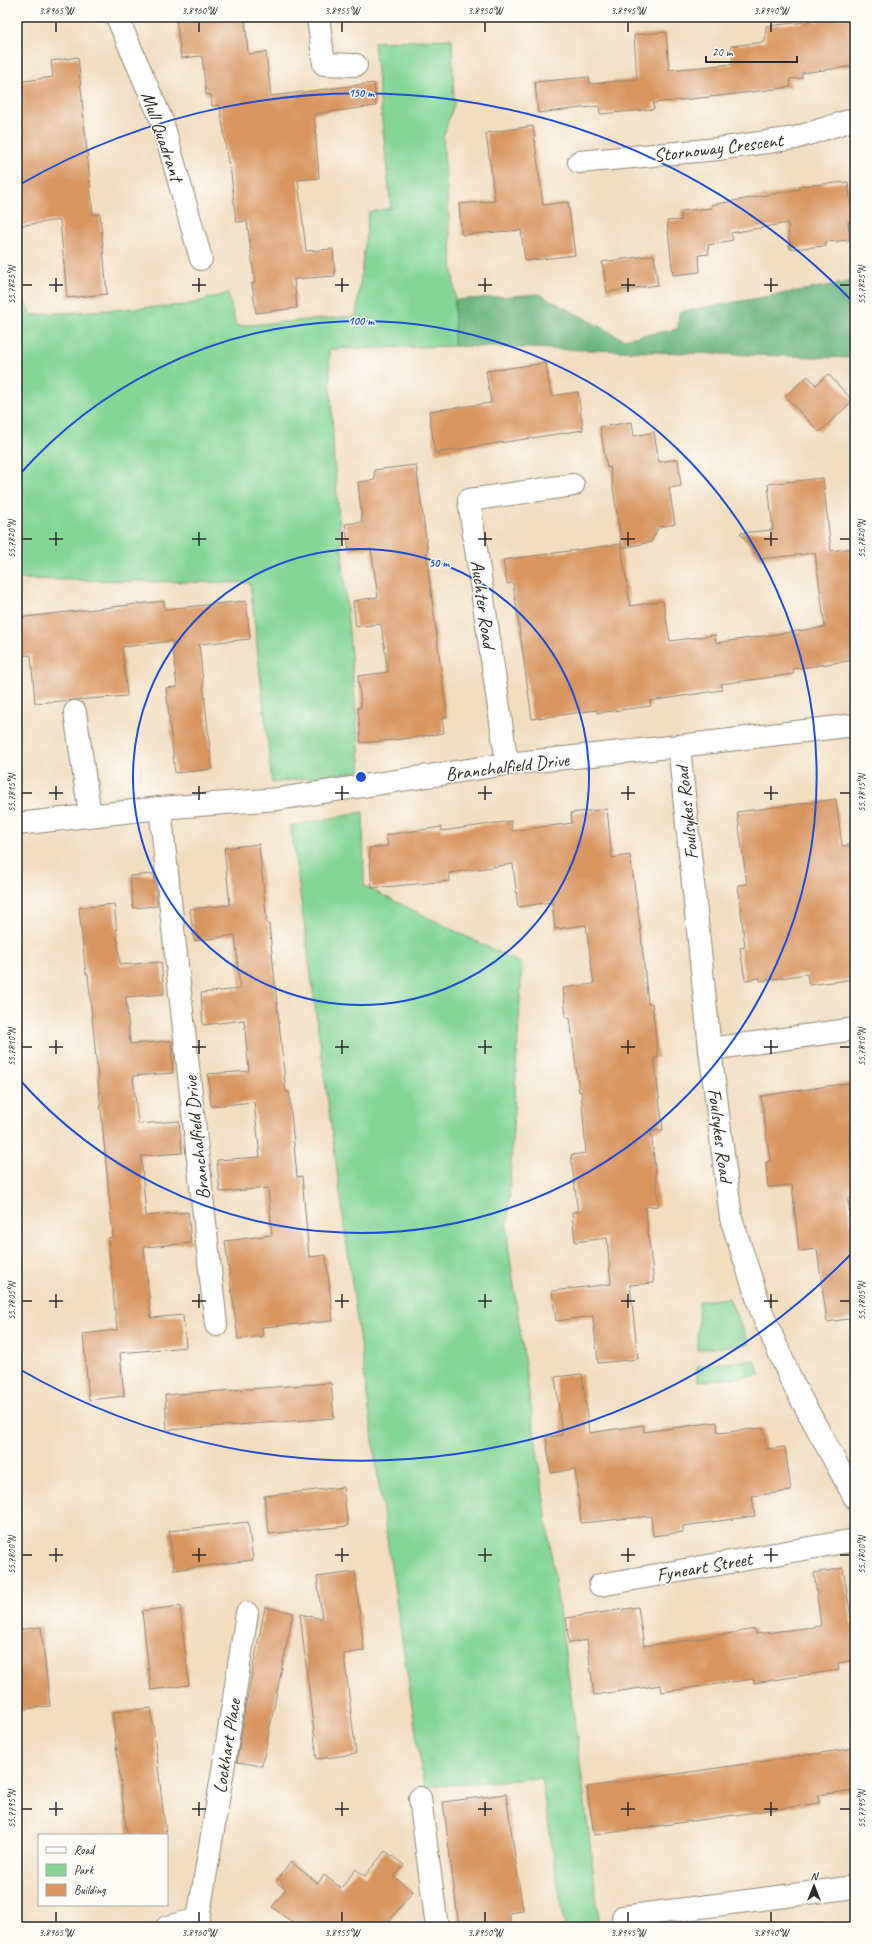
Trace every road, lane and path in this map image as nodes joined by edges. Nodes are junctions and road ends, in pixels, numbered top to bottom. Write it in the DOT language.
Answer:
graph roads {
  1 [pos="117,17"];
  2 [pos="318,17"];
  3 [pos="356,65"];
  4 [pos="855,120"];
  5 [pos="579,162"];
  6 [pos="201,259"];
  7 [pos="573,485"];
  8 [pos="75,712"];
  9 [pos="855,725"];
  10 [pos="679,746"];
  11 [pos="507,764"];
  12 [pos="160,808"];
  13 [pos="90,815"];
  14 [pos="17,824"];
  15 [pos="855,1029"];
  16 [pos="710,1049"];
  17 [pos="216,1325"];
  18 [pos="855,1498"];
  19 [pos="855,1540"];
  20 [pos="600,1585"];
  21 [pos="247,1613"];
  22 [pos="420,1798"];
  23 [pos="855,1887"];
  24 [pos="623,1917"];
  25 [pos="167,1927"];
  26 [pos="437,1927"];
  1 -- 6 [label="street, Mull Quadrant"];
  2 -- 3 [label="street"];
  4 -- 5 [label="street, Stornoway Crescent"];
  7 -- 11 [label="street, Auchter Road"];
  8 -- 13 [label="street"];
  9 -- 10 [label="street, Branchalfield Drive"];
  10 -- 11 [label="street, Branchalfield Drive"];
  10 -- 16 [label="street, Foulsykes Road"];
  11 -- 12 [label="street, Branchalfield Drive"];
  12 -- 13 [label="street, Branchalfield Drive"];
  12 -- 17 [label="street, Branchalfield Drive"];
  13 -- 14 [label="street, Branchalfield Drive"];
  15 -- 16 [label="street"];
  16 -- 18 [label="street, Foulsykes Road"];
  19 -- 20 [label="street, Fyneart Street"];
  21 -- 25 [label="street, Lockhart Place"];
  22 -- 26 [label="street"];
  23 -- 24 [label="street"];
}
